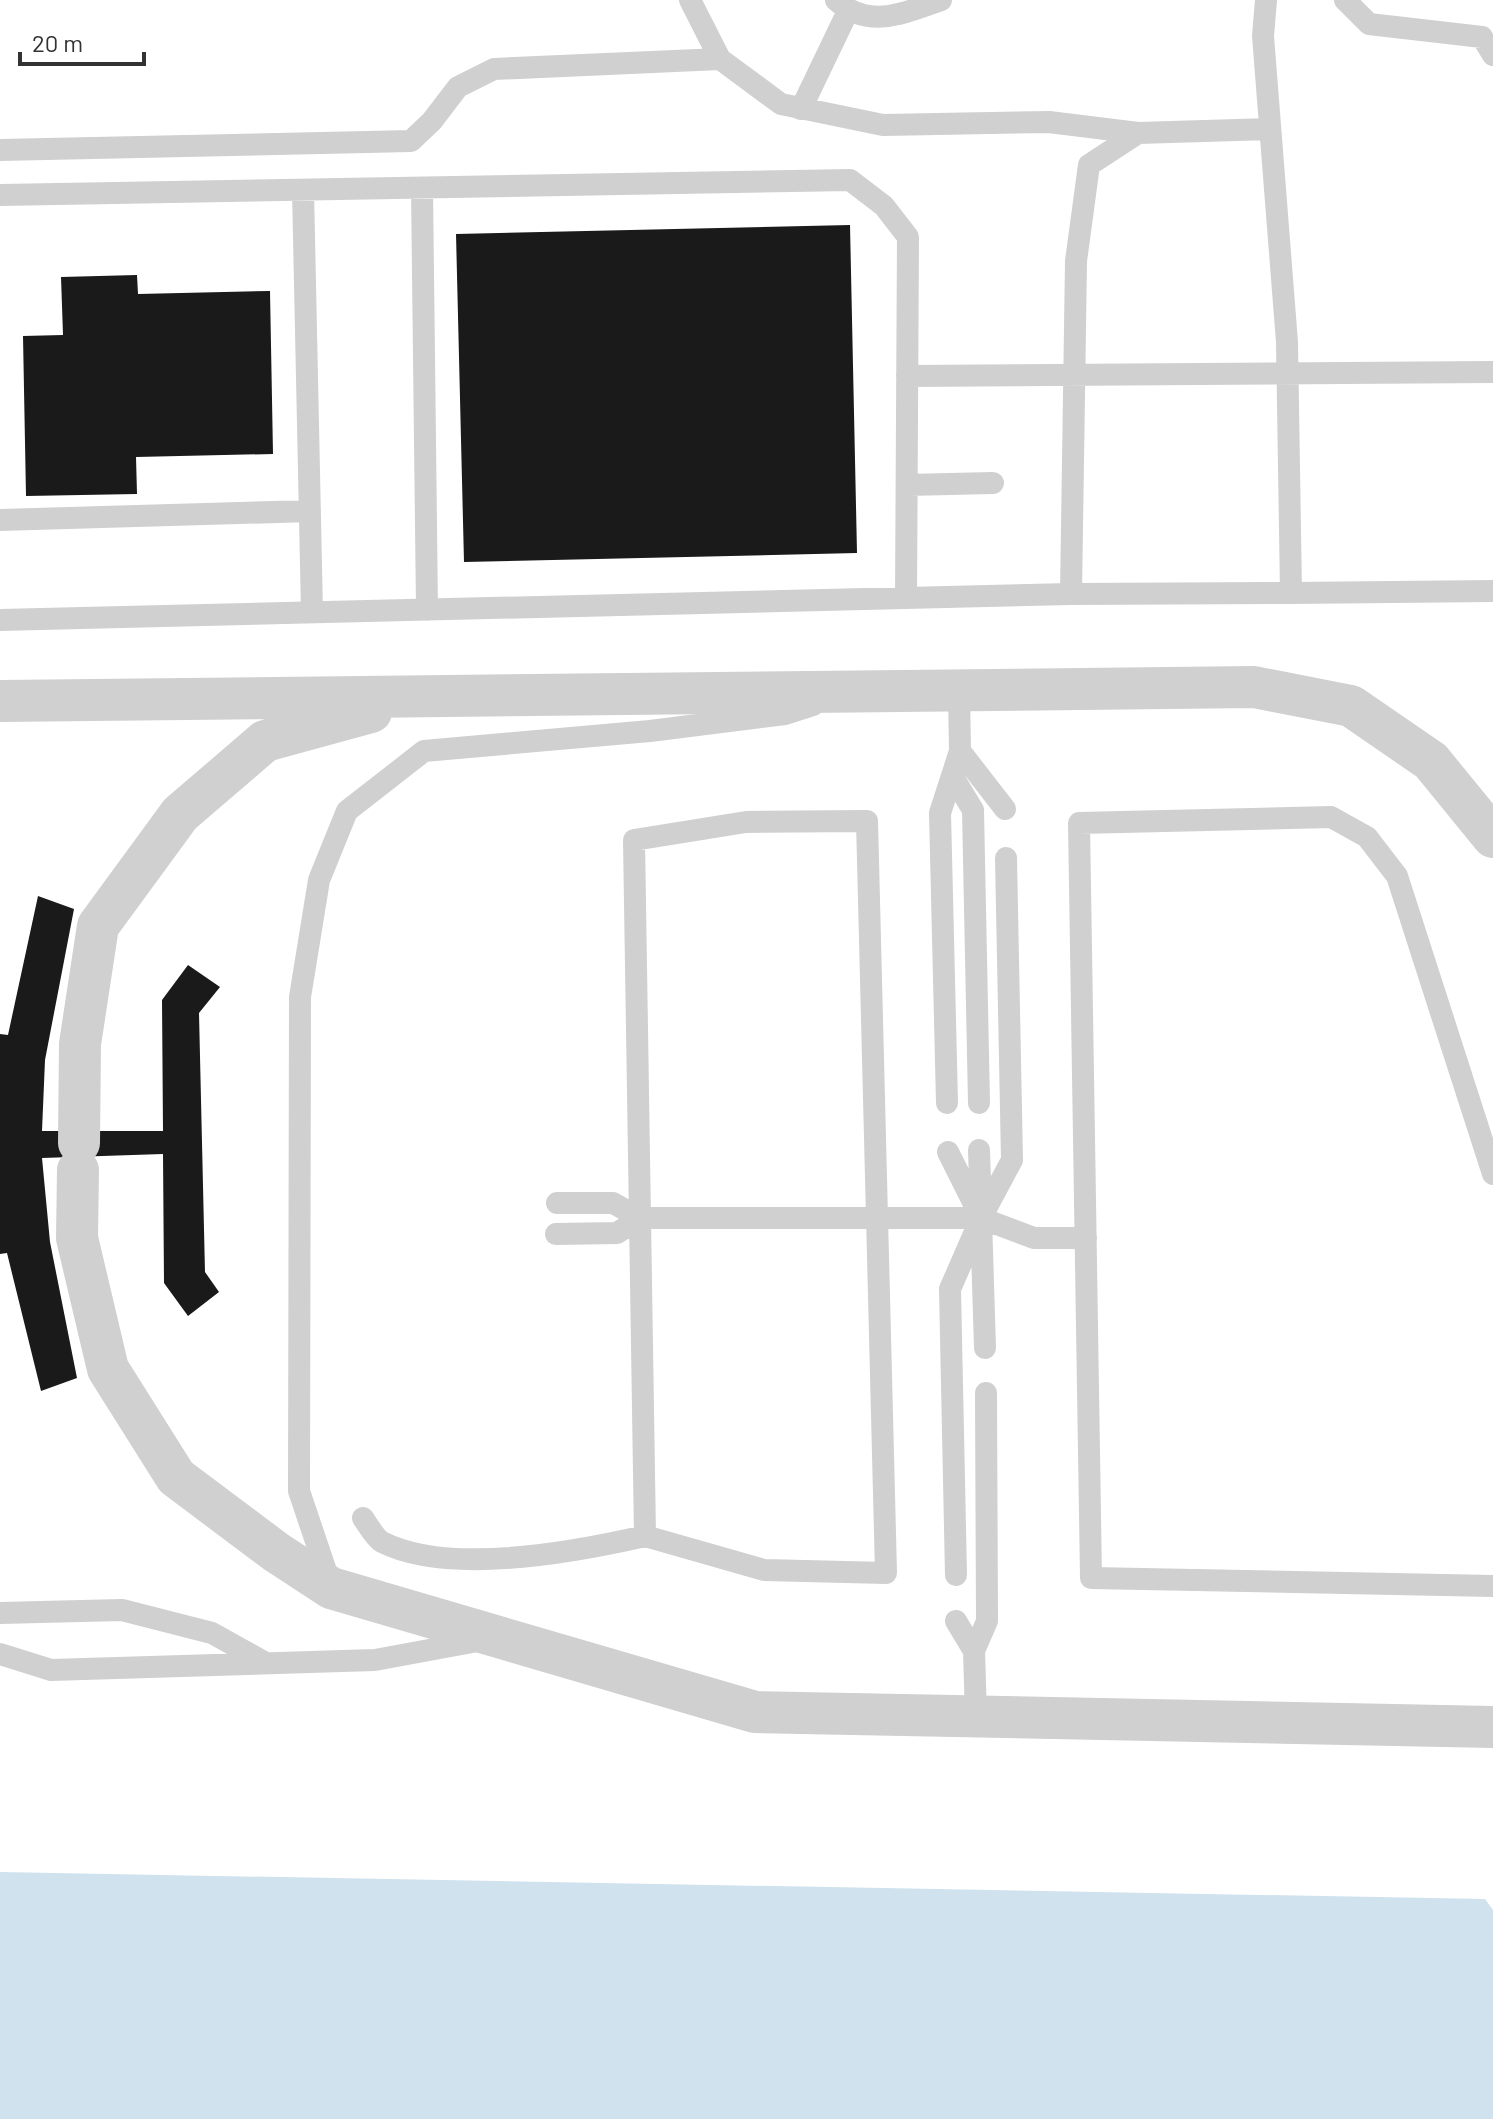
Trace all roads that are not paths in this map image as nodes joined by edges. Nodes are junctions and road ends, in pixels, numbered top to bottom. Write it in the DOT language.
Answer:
graph roads {
  1 [pos="690,0"];
  2 [pos="941,0"];
  3 [pos="1266,0"];
  4 [pos="1345,0"];
  5 [pos="842,5"];
  6 [pos="1493,55"];
  7 [pos="720,59"];
  8 [pos="801,109"];
  9 [pos="1270,129"];
  10 [pos="1138,133"];
  11 [pos="0,150"];
  12 [pos="422,188"];
  13 [pos="303,190"];
  14 [pos="0,195"];
  15 [pos="1493,372"];
  16 [pos="1288,375"];
  17 [pos="907,376"];
  18 [pos="1074,378"];
  19 [pos="993,483"];
  20 [pos="907,485"];
  21 [pos="310,511"];
  22 [pos="0,520"];
  23 [pos="1493,591"];
  24 [pos="1291,593"];
  25 [pos="1071,594"];
  26 [pos="906,598"];
  27 [pos="427,610"];
  28 [pos="312,612"];
  29 [pos="0,620"];
  30 [pos="959,691"];
  31 [pos="853,692"];
  32 [pos="427,697"];
  33 [pos="0,701"];
  34 [pos="960,751"];
  35 [pos="953,777"];
  36 [pos="1005,809"];
  37 [pos="1493,837"];
  38 [pos="1006,858"];
  39 [pos="947,1103"];
  40 [pos="979,1103"];
  41 [pos="979,1150"];
  42 [pos="948,1152"];
  43 [pos="1493,1174"];
  44 [pos="557,1203"];
  45 [pos="640,1218"];
  46 [pos="981,1218"];
  47 [pos="878,1219"];
  48 [pos="556,1234"];
  49 [pos="1086,1238"];
  50 [pos="985,1348"];
  51 [pos="986,1393"];
  52 [pos="363,1518"];
  53 [pos="645,1536"];
  54 [pos="956,1575"];
  55 [pos="1493,1586"];
  56 [pos="331,1588"];
  57 [pos="0,1613"];
  58 [pos="956,1621"];
  59 [pos="500,1637"];
  60 [pos="974,1651"];
  61 [pos="0,1654"];
  62 [pos="265,1662"];
  63 [pos="976,1716"];
  64 [pos="1493,1727"];
  1 -- 7 [label="lane"];
  2 -- 5 [label="lane"];
  3 -- 9 [label="lane"];
  4 -- 6 [label="lane"];
  5 -- 8 [label="lane"];
  7 -- 8 [label="lane"];
  7 -- 11 [label="lane"];
  8 -- 10 [label="lane"];
  9 -- 10 [label="lane"];
  9 -- 16 [label="lane"];
  10 -- 18 [label="lane"];
  12 -- 13 [label="lane"];
  12 -- 17 [label="lane"];
  12 -- 27 [label="lane"];
  13 -- 14 [label="lane"];
  13 -- 21 [label="lane"];
  15 -- 16 [label="lane"];
  16 -- 18 [label="lane"];
  16 -- 24 [label="lane"];
  17 -- 18 [label="lane"];
  17 -- 20 [label="lane"];
  18 -- 25 [label="lane"];
  19 -- 20 [label="lane"];
  20 -- 26 [label="lane"];
  21 -- 22 [label="lane"];
  21 -- 28 [label="lane"];
  23 -- 24 [label="lane"];
  24 -- 25 [label="lane"];
  25 -- 26 [label="lane"];
  26 -- 27 [label="lane"];
  27 -- 28 [label="lane"];
  28 -- 29 [label="lane"];
  30 -- 31 [label="street"];
  30 -- 34 [label="lane"];
  30 -- 37 [label="street"];
  31 -- 32 [label="street"];
  31 -- 56 [label="lane"];
  32 -- 33 [label="street"];
  32 -- 56 [label="street"];
  34 -- 35 [label="lane"];
  34 -- 36 [label="lane"];
  35 -- 39 [label="lane"];
  35 -- 40 [label="lane"];
  38 -- 46 [label="lane"];
  41 -- 46 [label="lane"];
  42 -- 46 [label="lane"];
  43 -- 49 [label="lane"];
  44 -- 45 [label="lane"];
  45 -- 47 [label="lane"];
  45 -- 47 [label="lane"];
  45 -- 48 [label="lane"];
  45 -- 53 [label="lane"];
  46 -- 47 [label="lane"];
  46 -- 49 [label="lane"];
  46 -- 50 [label="lane"];
  46 -- 54 [label="lane"];
  47 -- 53 [label="lane"];
  49 -- 55 [label="lane"];
  51 -- 60 [label="lane"];
  52 -- 53 [label="lane"];
  56 -- 59 [label="street"];
  57 -- 62 [label="lane"];
  58 -- 60 [label="lane"];
  59 -- 62 [label="lane"];
  59 -- 63 [label="street"];
  60 -- 63 [label="lane"];
  61 -- 62 [label="lane"];
  63 -- 64 [label="street"];
}
